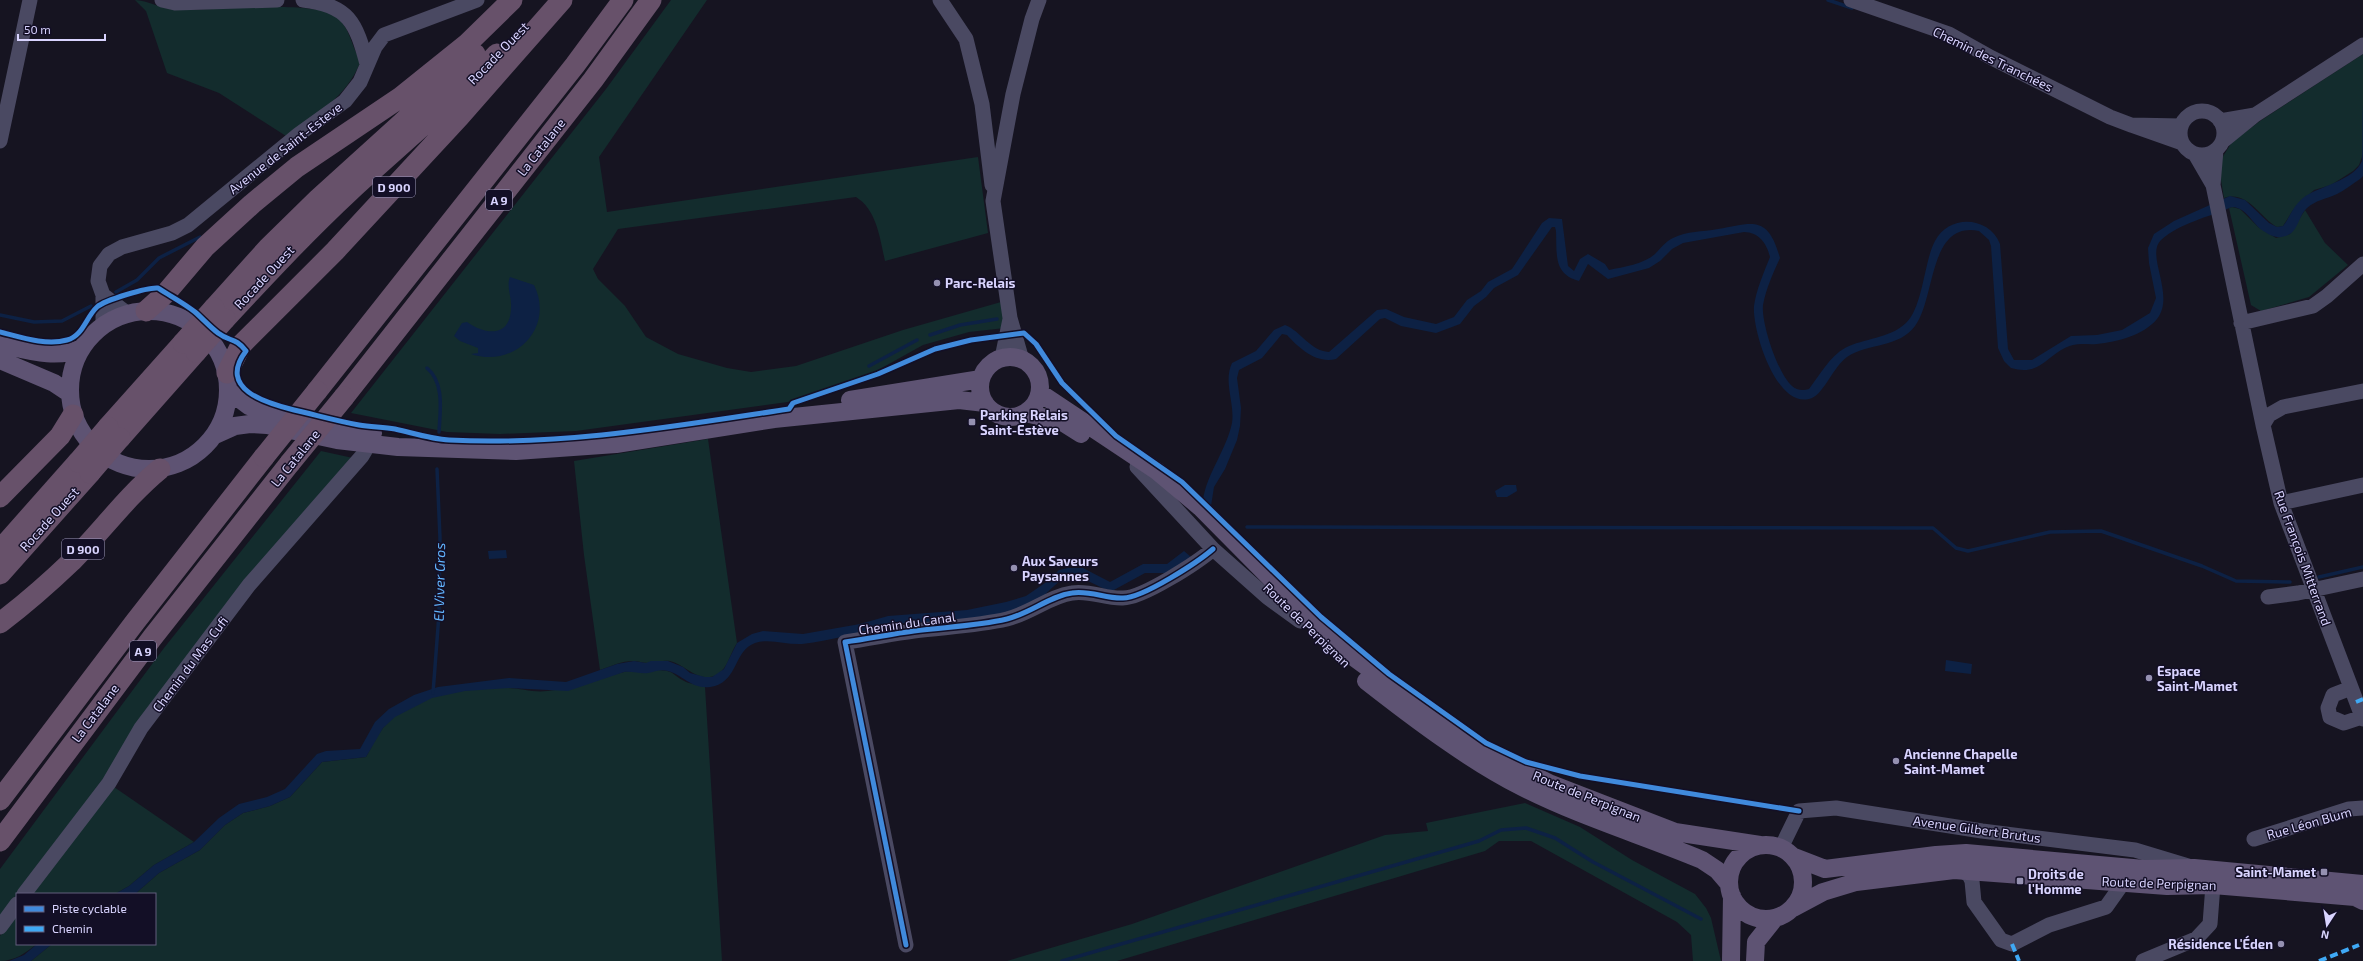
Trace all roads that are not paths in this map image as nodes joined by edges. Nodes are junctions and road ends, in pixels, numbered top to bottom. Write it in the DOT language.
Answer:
graph roads {
  1 [pos="30,0"];
  2 [pos="162,0"];
  3 [pos="277,0"];
  4 [pos="303,0"];
  5 [pos="477,0"];
  6 [pos="512,0"];
  7 [pos="526,0"];
  8 [pos="549,0"];
  9 [pos="562,0"];
  10 [pos="623,0"];
  11 [pos="651,0"];
  12 [pos="940,0"];
  13 [pos="1039,0"];
  14 [pos="1852,0"];
  15 [pos="355,27"];
  16 [pos="384,35"];
  17 [pos="2363,45"];
  18 [pos="367,64"];
  19 [pos="2255,115"];
  20 [pos="2220,121"];
  21 [pos="2131,125"];
  22 [pos="2182,126"];
  23 [pos="0,141"];
  24 [pos="2182,143"];
  25 [pos="2219,146"];
  26 [pos="2195,154"];
  27 [pos="2214,190"];
  28 [pos="993,201"];
  29 [pos="2363,264"];
  30 [pos="103,295"];
  31 [pos="137,312"];
  32 [pos="220,313"];
  33 [pos="1010,318"];
  34 [pos="2242,323"];
  35 [pos="103,326"];
  36 [pos="0,344"];
  37 [pos="82,348"];
  38 [pos="1002,358"];
  39 [pos="0,360"];
  40 [pos="1022,360"];
  41 [pos="981,378"];
  42 [pos="228,382"];
  43 [pos="2363,391"];
  44 [pos="69,393"];
  45 [pos="1040,393"];
  46 [pos="985,404"];
  47 [pos="1026,413"];
  48 [pos="73,415"];
  49 [pos="2266,420"];
  50 [pos="215,434"];
  51 [pos="369,444"];
  52 [pos="84,467"];
  53 [pos="1137,467"];
  54 [pos="160,469"];
  55 [pos="2363,485"];
  56 [pos="0,497"];
  57 [pos="2281,503"];
  58 [pos="1213,549"];
  59 [pos="0,550"];
  60 [pos="0,574"];
  61 [pos="2363,579"];
  62 [pos="2314,590"];
  63 [pos="2268,596"];
  64 [pos="1300,622"];
  65 [pos="0,623"];
  66 [pos="2351,688"];
  67 [pos="2363,718"];
  68 [pos="0,800"];
  69 [pos="2363,808"];
  70 [pos="2254,839"];
  71 [pos="0,841"];
  72 [pos="1760,845"];
  73 [pos="1788,853"];
  74 [pos="2194,868"];
  75 [pos="1963,871"];
  76 [pos="2123,883"];
  77 [pos="2363,884"];
  78 [pos="2213,885"];
  79 [pos="1730,890"];
  80 [pos="25,893"];
  81 [pos="2363,902"];
  82 [pos="16,905"];
  83 [pos="1792,908"];
  84 [pos="1775,918"];
  85 [pos="0,927"];
  86 [pos="906,945"];
  87 [pos="1731,961"];
  88 [pos="1755,961"];
  89 [pos="2143,961"];
  1 -- 23 [label="street"];
  2 -- 3 [label="street"];
  4 -- 15 [label="street"];
  5 -- 16 [label="street"];
  6 -- 31 [label="highway"];
  7 -- 32 [label="highway, Rocade Ouest / D 900"];
  8 -- 32 [label="highway, Rocade Ouest / D 900"];
  9 -- 42 [label="highway, D 900"];
  10 -- 68 [label="highway, La Catalane / A 9, bridge"];
  11 -- 71 [label="highway, La Catalane / A 9, bridge"];
  12 -- 28 [label="street"];
  13 -- 28 [label="street"];
  14 -- 21 [label="street, Chemin des Tranchées"];
  15 -- 16 [label="street"];
  15 -- 18 [label="street"];
  16 -- 18 [label="street, Avenue de Saint-Esteve"];
  17 -- 19 [label="street"];
  18 -- 30 [label="street, Avenue de Saint-Esteve"];
  19 -- 20 [label="street"];
  19 -- 25 [label="street"];
  20 -- 22 [label="street"];
  20 -- 25 [label="street"];
  21 -- 22 [label="street, Chemin des Tranchées"];
  21 -- 24 [label="street, Chemin des Tranchées"];
  22 -- 24 [label="street"];
  24 -- 26 [label="street"];
  25 -- 26 [label="street"];
  25 -- 27 [label="street"];
  26 -- 27 [label="street"];
  27 -- 34 [label="street, Rue François Mitterrand"];
  28 -- 33 [label="street"];
  29 -- 34 [label="street"];
  30 -- 31 [label="street"];
  30 -- 35 [label="street, Avenue de Saint-Esteve"];
  31 -- 35 [label="main road"];
  31 -- 42 [label="main road"];
  32 -- 52 [label="highway, Rocade Ouest / D 900, bridge"];
  33 -- 38 [label="street"];
  33 -- 40 [label="street"];
  34 -- 49 [label="street, Rue François Mitterrand"];
  35 -- 37 [label="main road"];
  36 -- 37 [label="main road"];
  37 -- 44 [label="main road"];
  38 -- 40 [label="main road"];
  38 -- 41 [label="main road"];
  39 -- 44 [label="main road"];
  40 -- 45 [label="main road"];
  41 -- 42 [label="main road"];
  41 -- 46 [label="main road"];
  42 -- 50 [label="main road"];
  43 -- 49 [label="street"];
  44 -- 48 [label="main road"];
  45 -- 47 [label="main road"];
  45 -- 72 [label="main road, Route de Perpignan"];
  46 -- 47 [label="main road"];
  46 -- 51 [label="main road"];
  47 -- 53 [label="main road, Route de Perpignan"];
  48 -- 54 [label="main road"];
  48 -- 56 [label="highway"];
  49 -- 57 [label="street, Rue François Mitterrand"];
  50 -- 51 [label="main road"];
  50 -- 54 [label="main road"];
  51 -- 80 [label="street, Chemin du Mas Cufi"];
  52 -- 59 [label="highway, Rocade Ouest / D 900"];
  52 -- 60 [label="highway, Rocade Ouest / D 900"];
  53 -- 58 [label="street"];
  53 -- 64 [label="main road, Route de Perpignan"];
  54 -- 65 [label="highway, D 900"];
  55 -- 57 [label="street"];
  57 -- 62 [label="street, Rue François Mitterrand"];
  58 -- 64 [label="street"];
  58 -- 86 [label="street, Chemin du Canal"];
  61 -- 62 [label="street"];
  62 -- 63 [label="street"];
  62 -- 66 [label="street, Rue François Mitterrand"];
  64 -- 79 [label="main road, Route de Perpignan"];
  66 -- 67 [label="street, Rue François Mitterrand"];
  66 -- 67 [label="street, Rue François Mitterrand"];
  69 -- 70 [label="street, Rue Léon Blum"];
  72 -- 73 [label="main road"];
  72 -- 79 [label="main road"];
  73 -- 74 [label="main road, Route de Perpignan"];
  73 -- 74 [label="street, Avenue Gilbert Brutus"];
  73 -- 83 [label="main road"];
  74 -- 77 [label="main road, Route de Perpignan"];
  75 -- 76 [label="main road, Route de Perpignan"];
  75 -- 76 [label="street"];
  75 -- 83 [label="main road, Route de Perpignan"];
  76 -- 78 [label="main road, Route de Perpignan"];
  78 -- 81 [label="main road, Route de Perpignan"];
  78 -- 89 [label="street"];
  79 -- 84 [label="main road"];
  79 -- 87 [label="main road"];
  82 -- 85 [label="street"];
  83 -- 84 [label="main road"];
  84 -- 88 [label="main road"];
}
